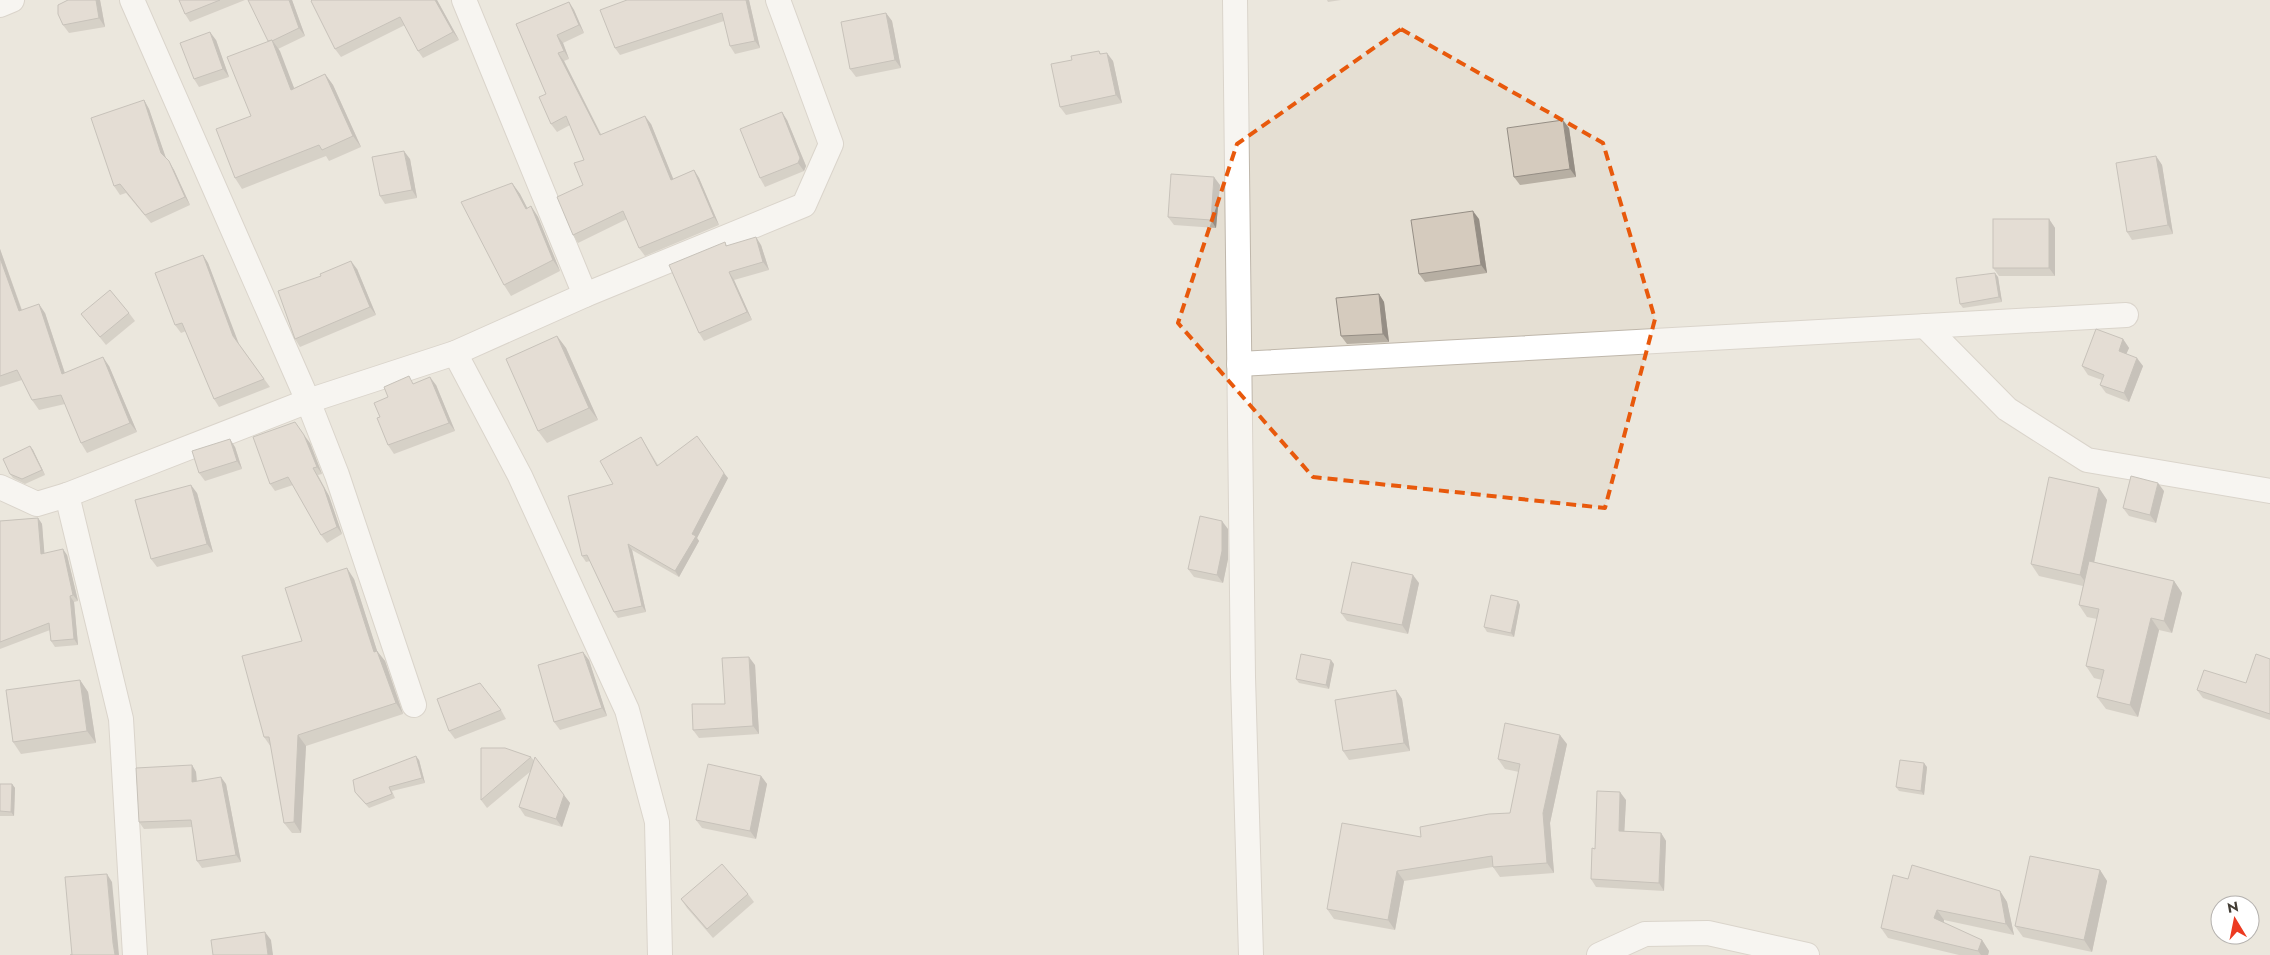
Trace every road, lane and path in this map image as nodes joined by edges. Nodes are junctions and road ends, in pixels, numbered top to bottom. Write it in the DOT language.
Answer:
graph roads {
  1 [pos="12,0"];
  2 [pos="132,0"];
  3 [pos="464,0"];
  4 [pos="778,0"];
  5 [pos="1235,0"];
  6 [pos="0,5"];
  7 [pos="584,295"];
  8 [pos="2126,315"];
  9 [pos="1925,326"];
  10 [pos="455,354"];
  11 [pos="1239,364"];
  12 [pos="308,401"];
  13 [pos="0,487"];
  14 [pos="2270,491"];
  15 [pos="67,495"];
  16 [pos="414,705"];
  17 [pos="135,955"];
  18 [pos="660,955"];
  19 [pos="1251,955"];
  20 [pos="1599,955"];
  21 [pos="1807,955"];
  1 -- 6 [label="street"];
  2 -- 12 [label="street"];
  3 -- 7 [label="street"];
  4 -- 7 [label="street"];
  5 -- 11 [label="street"];
  7 -- 10 [label="street"];
  8 -- 9 [label="street"];
  9 -- 11 [label="street"];
  9 -- 14 [label="street"];
  10 -- 12 [label="street"];
  10 -- 18 [label="street"];
  11 -- 19 [label="street"];
  12 -- 15 [label="street"];
  12 -- 16 [label="street"];
  13 -- 15 [label="street"];
  15 -- 17 [label="street"];
  20 -- 21 [label="street"];
}
